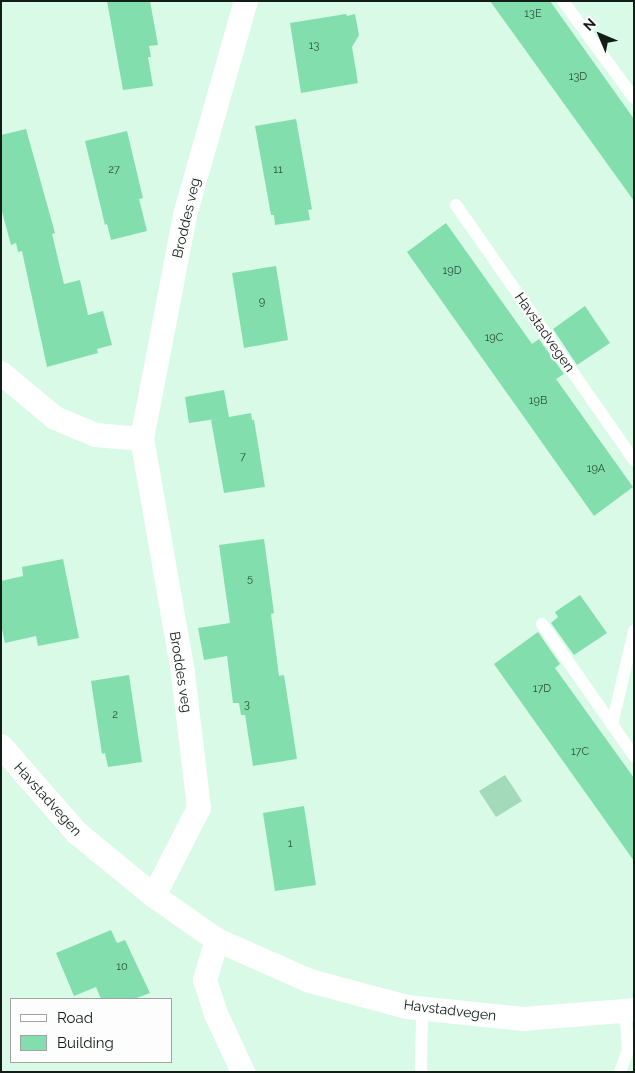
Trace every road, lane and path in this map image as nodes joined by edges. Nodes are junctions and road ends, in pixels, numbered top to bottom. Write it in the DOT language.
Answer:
graph roads {
  1 [pos="246,1"];
  2 [pos="563,1"];
  3 [pos="634,98"];
  4 [pos="456,205"];
  5 [pos="1,372"];
  6 [pos="142,439"];
  7 [pos="634,460"];
  8 [pos="542,624"];
  9 [pos="634,630"];
  10 [pos="612,725"];
  11 [pos="1,746"];
  12 [pos="634,756"];
  13 [pos="154,896"];
  14 [pos="217,940"];
  15 [pos="422,1008"];
  16 [pos="629,1011"];
  17 [pos="244,1072"];
  18 [pos="421,1072"];
  19 [pos="620,1072"];
  1 -- 6 [label="street, Broddes veg"];
  2 -- 3 [label="lane"];
  4 -- 7 [label="lane, Havstadvegen"];
  5 -- 6 [label="street"];
  6 -- 13 [label="street, Broddes veg"];
  8 -- 10 [label="lane"];
  9 -- 10 [label="lane"];
  10 -- 12 [label="lane"];
  11 -- 13 [label="street, Havstadvegen"];
  13 -- 14 [label="street, Havstadvegen"];
  14 -- 15 [label="street, Havstadvegen"];
  14 -- 17 [label="street"];
  15 -- 16 [label="street, Havstadvegen"];
  15 -- 18 [label="lane"];
  16 -- 19 [label="lane"];
}
